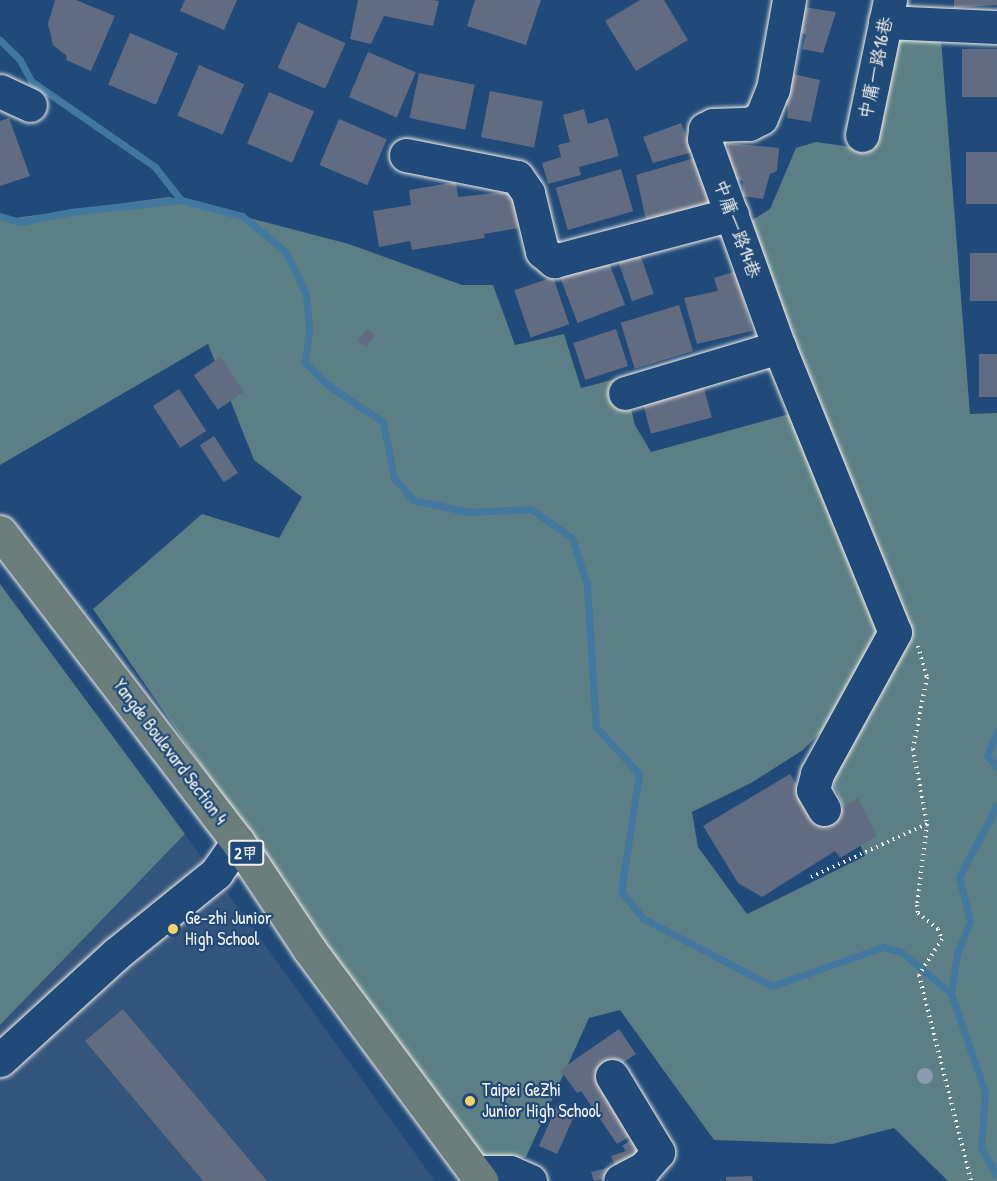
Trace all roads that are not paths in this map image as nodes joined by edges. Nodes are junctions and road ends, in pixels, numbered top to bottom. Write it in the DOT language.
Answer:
graph roads {
  1 [pos="789,0"];
  2 [pos="887,11"];
  3 [pos="997,27"];
  4 [pos="0,91"];
  5 [pos="30,105"];
  6 [pos="862,135"];
  7 [pos="406,155"];
  8 [pos="732,214"];
  9 [pos="779,347"];
  10 [pos="625,393"];
  11 [pos="0,532"];
  12 [pos="824,809"];
  13 [pos="238,842"];
  14 [pos="0,1060"];
  15 [pos="612,1076"];
  16 [pos="478,1177"];
  17 [pos="530,1181"];
  18 [pos="620,1181"];
  1 -- 8 [label="street, 中庸一路14巷"];
  2 -- 3 [label="street"];
  2 -- 6 [label="street, 中庸一路16巷"];
  4 -- 5 [label="street"];
  7 -- 8 [label="street"];
  8 -- 9 [label="street, 中庸一路14巷"];
  9 -- 10 [label="street"];
  9 -- 12 [label="street, 中庸一路14巷"];
  11 -- 13 [label="main road, Yangde Boulevard Section 4 / 2甲"];
  13 -- 14 [label="street"];
  13 -- 16 [label="main road, Yangde Boulevard Section 4 / 2甲"];
  15 -- 18 [label="street"];
  16 -- 17 [label="street"];
}
